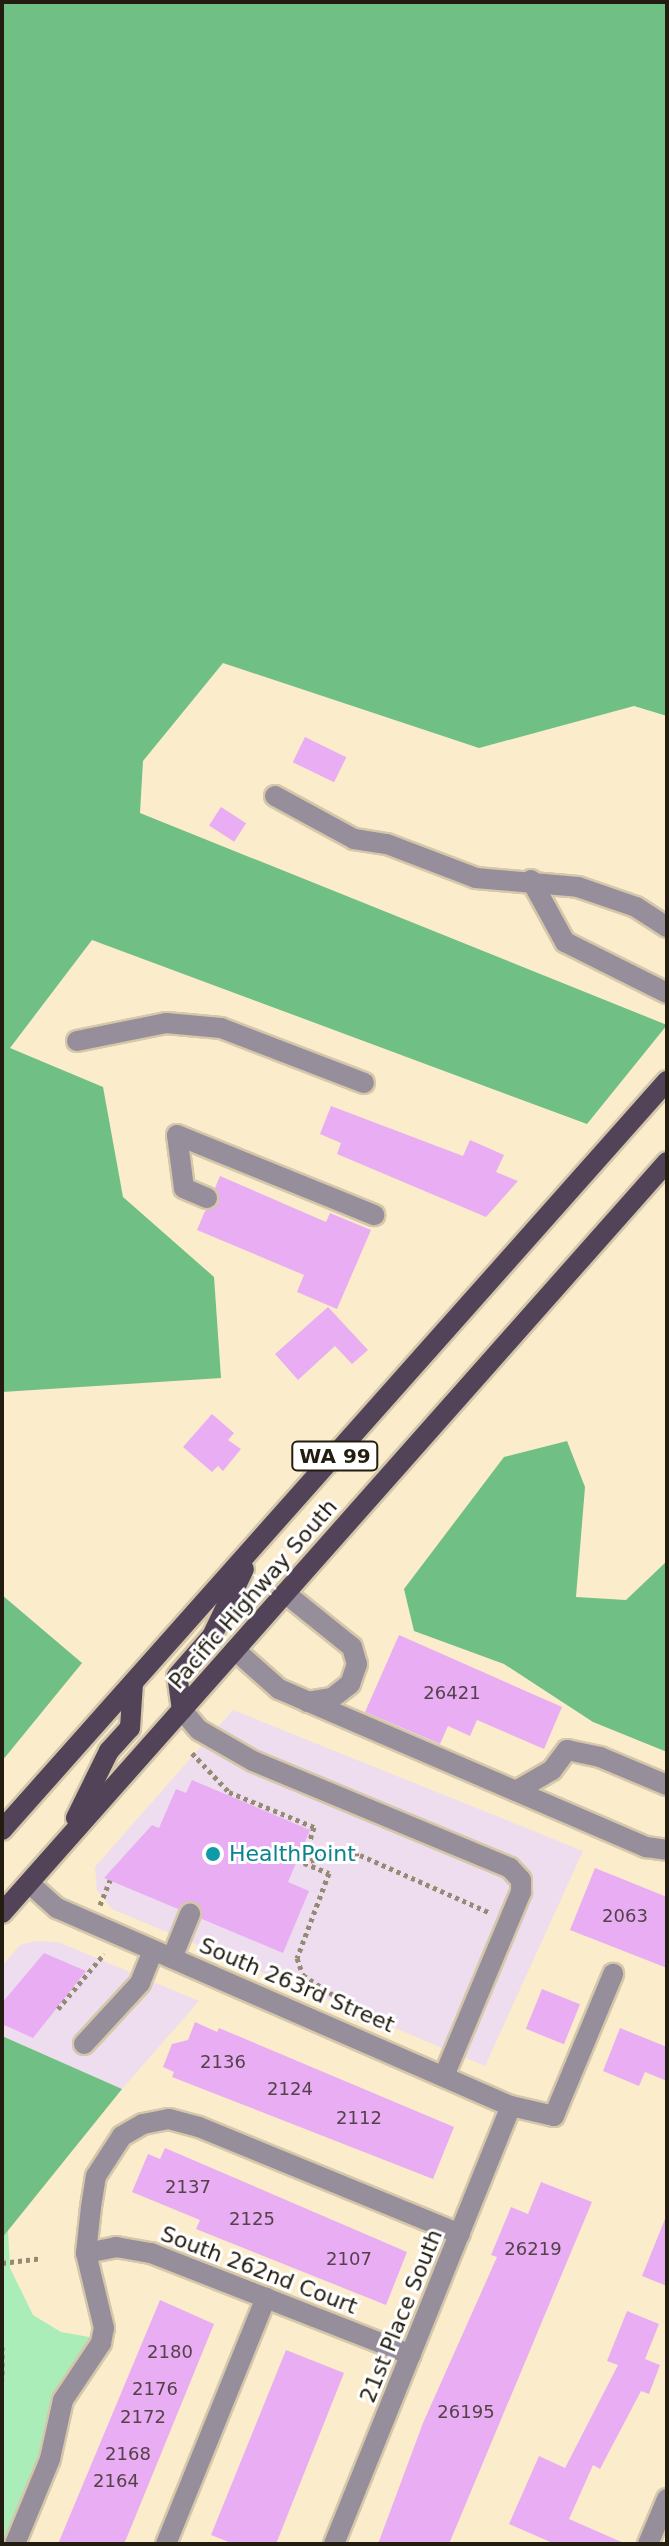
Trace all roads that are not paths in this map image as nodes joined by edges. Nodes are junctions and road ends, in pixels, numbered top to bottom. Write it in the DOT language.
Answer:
graph roads {
  1 [pos="275,796"];
  2 [pos="531,880"];
  3 [pos="667,927"];
  4 [pos="667,993"];
  5 [pos="77,1041"];
  6 [pos="667,1081"];
  7 [pos="364,1083"];
  8 [pos="667,1162"];
  9 [pos="207,1198"];
  10 [pos="374,1215"];
  11 [pos="254,1547"];
  12 [pos="285,1593"];
  13 [pos="235,1650"];
  14 [pos="133,1683"];
  15 [pos="307,1702"];
  16 [pos="182,1710"];
  17 [pos="667,1785"];
  18 [pos="516,1791"];
  19 [pos="2,1830"];
  20 [pos="64,1843"];
  21 [pos="667,1850"];
  22 [pos="29,1883"];
  23 [pos="2,1913"];
  24 [pos="190,1914"];
  25 [pos="162,1954"];
  26 [pos="613,1974"];
  27 [pos="84,2044"];
  28 [pos="445,2074"];
  29 [pos="511,2106"];
  30 [pos="460,2234"];
  31 [pos="86,2253"];
  32 [pos="266,2298"];
  33 [pos="411,2355"];
  34 [pos="667,2499"];
  35 [pos="650,2543"];
  36 [pos="15,2544"];
  37 [pos="166,2544"];
  38 [pos="334,2544"];
  1 -- 2 [label="street"];
  2 -- 3 [label="street"];
  2 -- 4 [label="street"];
  5 -- 7 [label="street"];
  6 -- 11 [label="main road, Pacific Highway South / WA 99"];
  8 -- 12 [label="main road, Pacific Highway South / WA 99"];
  9 -- 10 [label="street"];
  11 -- 14 [label="main road, Pacific Highway South / WA 99"];
  11 -- 16 [label="main road"];
  12 -- 13 [label="main road, Pacific Highway South / WA 99"];
  12 -- 15 [label="street"];
  13 -- 15 [label="street"];
  13 -- 16 [label="main road, Pacific Highway South / WA 99"];
  14 -- 19 [label="main road, Pacific Highway South / WA 99"];
  14 -- 20 [label="main road"];
  15 -- 18 [label="street"];
  16 -- 20 [label="main road, Pacific Highway South / WA 99"];
  16 -- 28 [label="street"];
  17 -- 18 [label="street"];
  18 -- 21 [label="street"];
  20 -- 22 [label="main road, Pacific Highway South / WA 99"];
  22 -- 23 [label="main road, Pacific Highway South / WA 99"];
  22 -- 25 [label="street, South 263rd Street"];
  24 -- 25 [label="street"];
  25 -- 27 [label="street"];
  25 -- 28 [label="street, South 263rd Street"];
  26 -- 29 [label="street, South 263rd Street"];
  28 -- 29 [label="street, South 263rd Street"];
  29 -- 30 [label="street, 21st Place South"];
  30 -- 31 [label="street"];
  30 -- 33 [label="street, 21st Place South"];
  31 -- 32 [label="street, South 262nd Court"];
  31 -- 36 [label="street"];
  32 -- 33 [label="street, South 262nd Court"];
  32 -- 37 [label="street"];
  33 -- 38 [label="street, 21st Place South"];
  34 -- 35 [label="street"];
}
